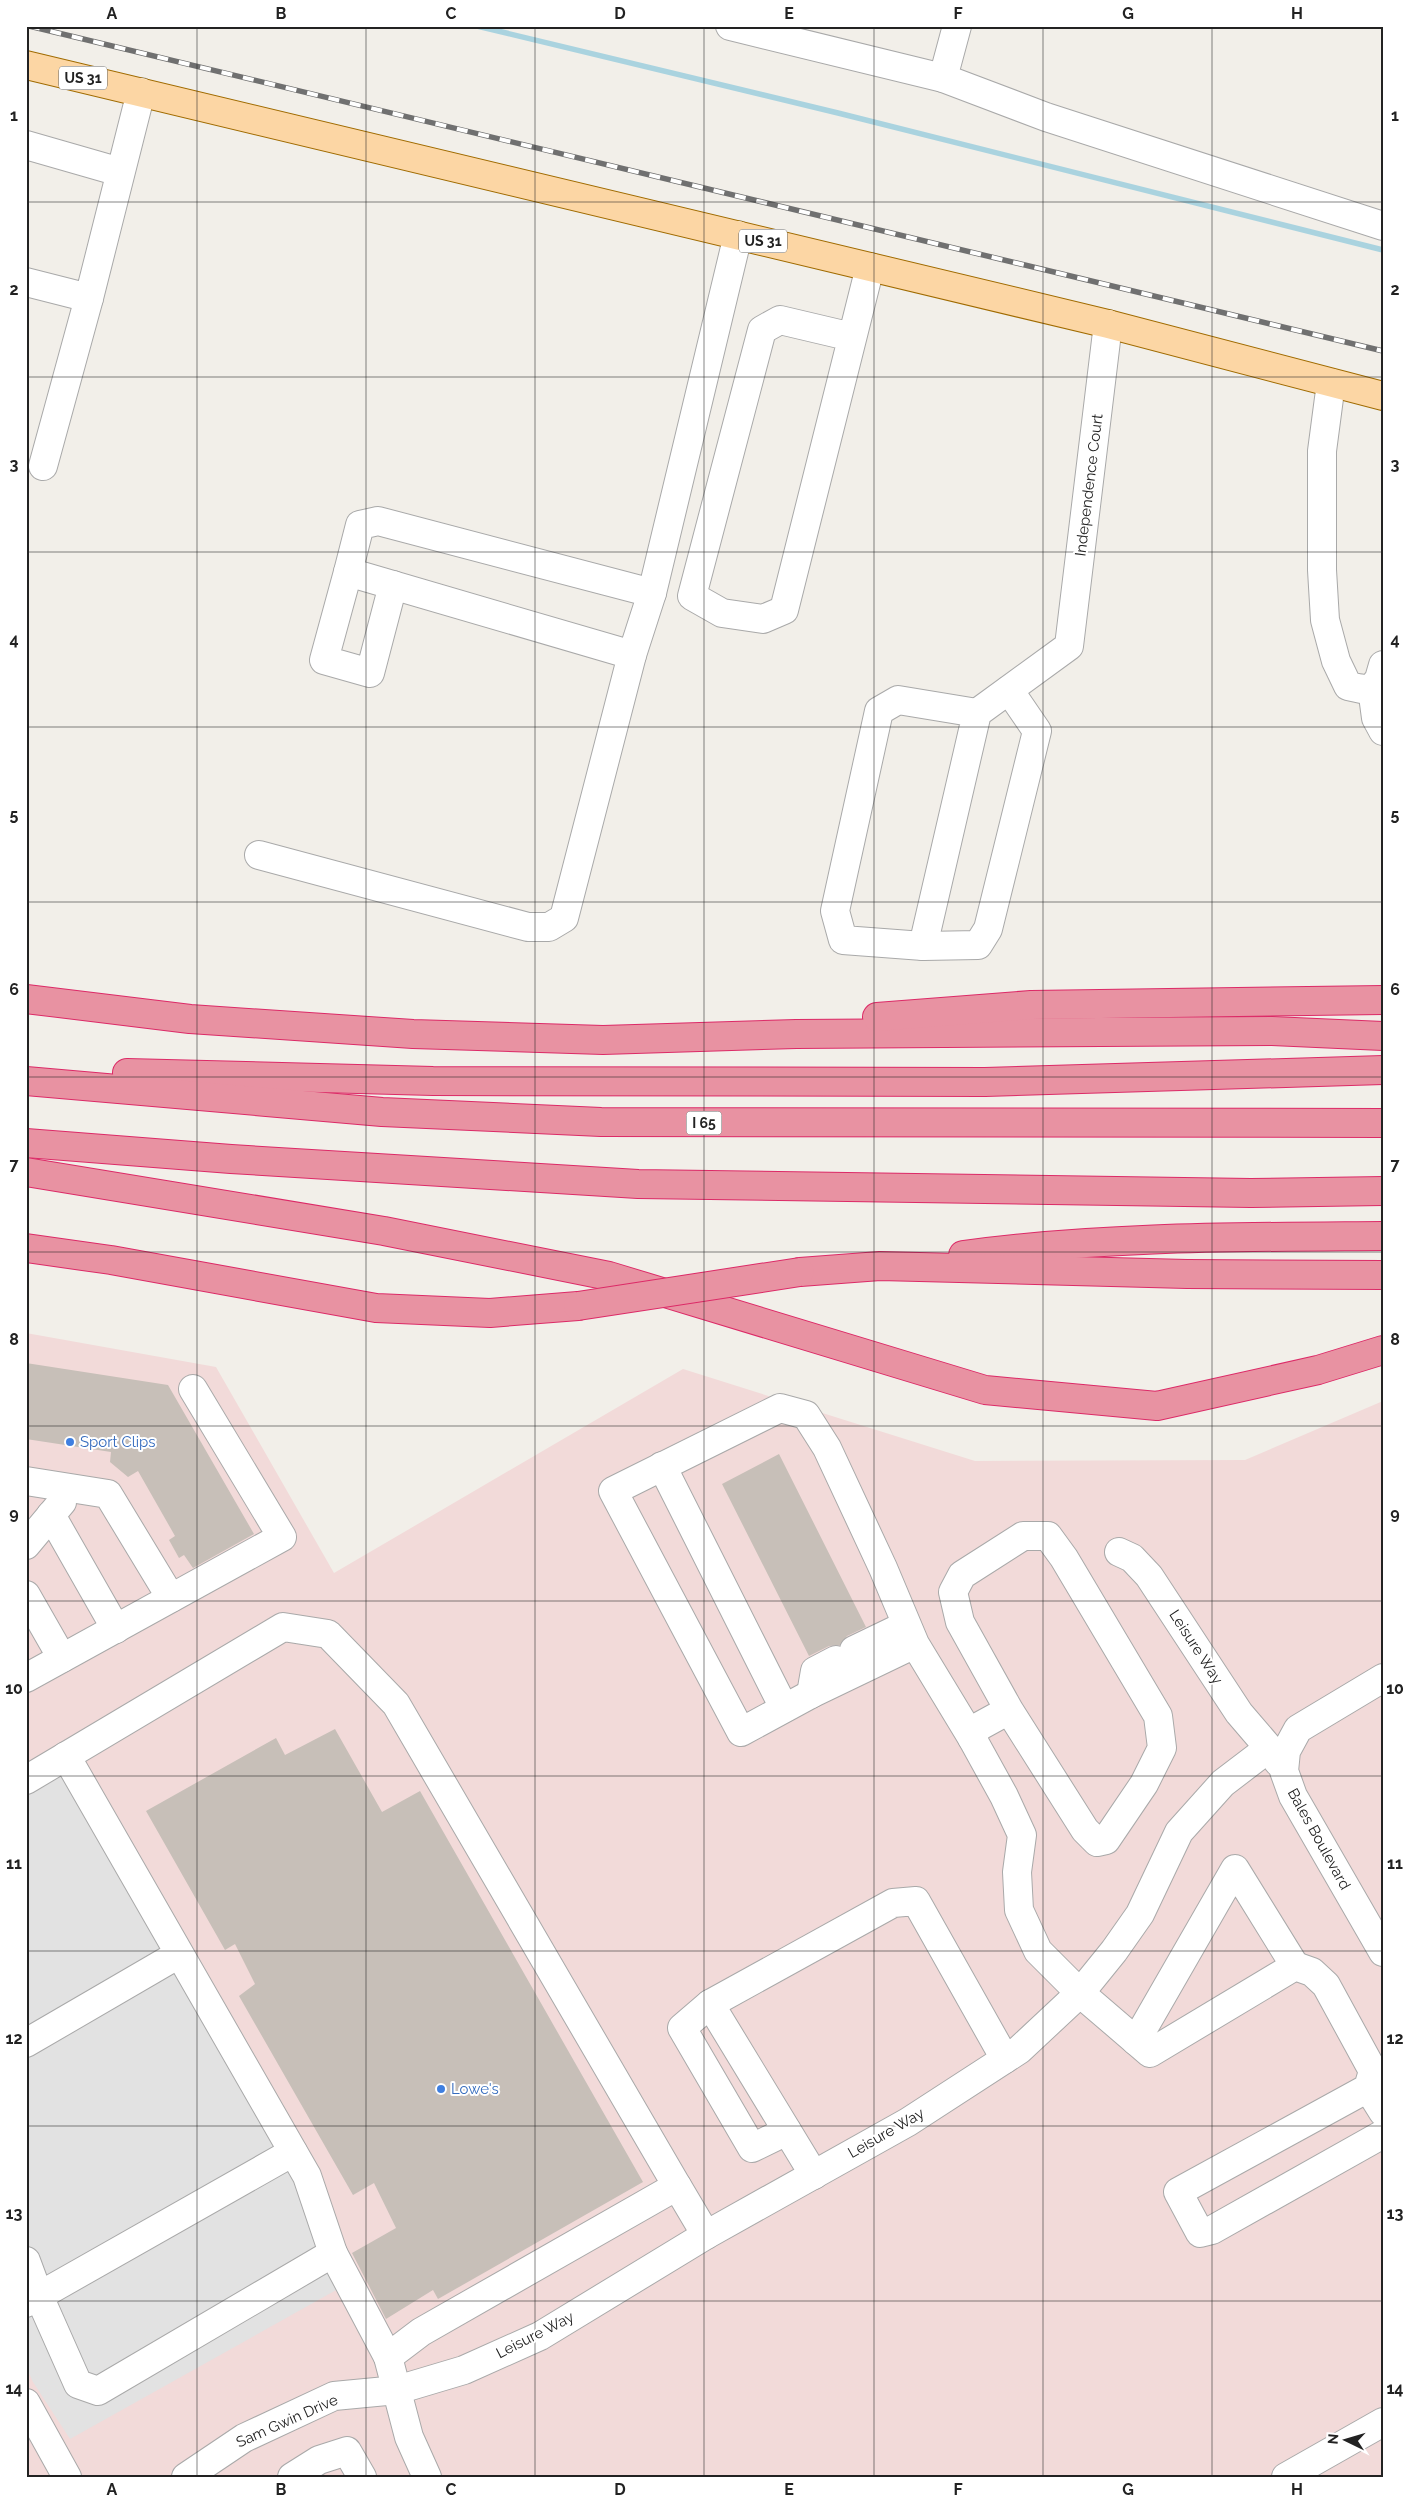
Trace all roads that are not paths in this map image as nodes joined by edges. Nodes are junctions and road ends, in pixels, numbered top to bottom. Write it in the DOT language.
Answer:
graph roads {
  1 [pos="730,26"];
  2 [pos="957,26"];
  3 [pos="26,64"];
  4 [pos="943,78"];
  5 [pos="141,92"];
  6 [pos="26,146"];
  7 [pos="120,172"];
  8 [pos="1383,226"];
  9 [pos="738,235"];
  10 [pos="870,267"];
  11 [pos="26,282"];
  12 [pos="88,298"];
  13 [pos="1108,324"];
  14 [pos="852,337"];
  15 [pos="1331,383"];
  16 [pos="1383,396"];
  17 [pos="43,466"];
  18 [pos="348,572"];
  19 [pos="394,585"];
  20 [pos="652,594"];
  21 [pos="632,655"];
  22 [pos="1378,676"];
  23 [pos="1009,690"];
  24 [pos="977,713"];
  25 [pos="1383,730"];
  26 [pos="259,855"];
  27 [pos="923,946"];
  28 [pos="26,999"];
  29 [pos="1383,1000"];
  30 [pos="1383,1036"];
  31 [pos="602,1040"];
  32 [pos="26,1070"];
  33 [pos="1383,1070"];
  34 [pos="26,1081"];
  35 [pos="1383,1123"];
  36 [pos="26,1143"];
  37 [pos="26,1172"];
  38 [pos="1383,1191"];
  39 [pos="1383,1236"];
  40 [pos="26,1248"];
  41 [pos="880,1266"];
  42 [pos="1383,1275"];
  43 [pos="1383,1350"];
  44 [pos="193,1389"];
  45 [pos="662,1466"];
  46 [pos="26,1481"];
  47 [pos="74,1488"];
  48 [pos="51,1515"];
  49 [pos="26,1545"];
  50 [pos="1120,1552"];
  51 [pos="26,1595"];
  52 [pos="171,1598"];
  53 [pos="116,1629"];
  54 [pos="911,1635"];
  55 [pos="62,1658"];
  56 [pos="26,1678"];
  57 [pos="1383,1678"];
  58 [pos="811,1694"];
  59 [pos="784,1708"];
  60 [pos="1009,1710"];
  61 [pos="972,1738"];
  62 [pos="1269,1748"];
  63 [pos="66,1756"];
  64 [pos="1284,1771"];
  65 [pos="26,1780"];
  66 [pos="1380,1940"];
  67 [pos="179,1954"];
  68 [pos="1295,1966"];
  69 [pos="1080,1993"];
  70 [pos="710,2004"];
  71 [pos="1136,2041"];
  72 [pos="26,2043"];
  73 [pos="1005,2059"];
  74 [pos="1368,2088"];
  75 [pos="1383,2112"];
  76 [pos="787,2130"];
  77 [pos="1383,2134"];
  78 [pos="293,2152"];
  79 [pos="814,2175"];
  80 [pos="677,2186"];
  81 [pos="706,2235"];
  82 [pos="333,2253"];
  83 [pos="26,2261"];
  84 [pos="33,2300"];
  85 [pos="388,2358"];
  86 [pos="398,2390"];
  87 [pos="26,2403"];
  88 [pos="1383,2422"];
  89 [pos="36,2445"];
  90 [pos="194,2475"];
  91 [pos="67,2477"];
  92 [pos="292,2477"];
  93 [pos="362,2477"];
  94 [pos="427,2477"];
  95 [pos="1286,2477"];
  1 -- 4 [label="street"];
  2 -- 4 [label="street"];
  3 -- 5 [label="main road, US 31"];
  4 -- 8 [label="street"];
  5 -- 7 [label="street"];
  5 -- 9 [label="main road, US 31"];
  6 -- 7 [label="street"];
  7 -- 12 [label="street"];
  9 -- 10 [label="main road, US 31"];
  9 -- 20 [label="street"];
  10 -- 13 [label="main road, US 31"];
  10 -- 14 [label="street"];
  11 -- 12 [label="street"];
  12 -- 17 [label="street"];
  13 -- 15 [label="main road, US 31"];
  13 -- 23 [label="street, Independence Court"];
  14 -- 14 [label="street"];
  15 -- 16 [label="main road, US 31"];
  15 -- 22 [label="street"];
  18 -- 19 [label="street"];
  18 -- 19 [label="street"];
  18 -- 20 [label="street"];
  19 -- 21 [label="street"];
  20 -- 21 [label="street"];
  21 -- 26 [label="street"];
  22 -- 25 [label="street"];
  23 -- 24 [label="street"];
  23 -- 27 [label="street"];
  24 -- 27 [label="street"];
  24 -- 27 [label="street"];
  28 -- 31 [label="highway"];
  29 -- 31 [label="highway"];
  30 -- 31 [label="highway"];
  32 -- 33 [label="highway"];
  34 -- 35 [label="highway, I 65"];
  36 -- 38 [label="highway"];
  37 -- 43 [label="highway"];
  39 -- 41 [label="highway"];
  40 -- 41 [label="highway, bridge"];
  41 -- 42 [label="highway"];
  44 -- 52 [label="street"];
  45 -- 54 [label="street"];
  45 -- 59 [label="street"];
  45 -- 59 [label="street"];
  46 -- 47 [label="street"];
  47 -- 48 [label="street"];
  47 -- 52 [label="street"];
  48 -- 49 [label="street"];
  48 -- 53 [label="street"];
  50 -- 62 [label="street, Leisure Way"];
  51 -- 55 [label="street"];
  52 -- 53 [label="street"];
  53 -- 55 [label="street"];
  54 -- 58 [label="street"];
  54 -- 58 [label="street"];
  54 -- 61 [label="street"];
  55 -- 56 [label="street"];
  57 -- 64 [label="street, Bales Boulevard"];
  58 -- 59 [label="street"];
  60 -- 60 [label="street"];
  60 -- 61 [label="street"];
  61 -- 69 [label="street"];
  62 -- 64 [label="street, Leisure Way"];
  62 -- 69 [label="street, Leisure Way"];
  63 -- 65 [label="street"];
  63 -- 67 [label="street"];
  63 -- 80 [label="street"];
  64 -- 66 [label="street, Bales Boulevard"];
  67 -- 72 [label="street"];
  67 -- 78 [label="street"];
  68 -- 71 [label="street"];
  68 -- 71 [label="street"];
  68 -- 74 [label="street"];
  69 -- 71 [label="street"];
  69 -- 73 [label="street, Leisure Way"];
  70 -- 73 [label="street"];
  70 -- 76 [label="street"];
  70 -- 76 [label="street"];
  73 -- 79 [label="street, Leisure Way"];
  74 -- 75 [label="street"];
  74 -- 77 [label="street"];
  76 -- 79 [label="street"];
  78 -- 82 [label="street"];
  78 -- 84 [label="street"];
  79 -- 81 [label="street, Leisure Way"];
  80 -- 81 [label="street"];
  80 -- 85 [label="street"];
  81 -- 86 [label="street, Leisure Way"];
  82 -- 84 [label="street"];
  82 -- 85 [label="street"];
  83 -- 84 [label="street"];
  85 -- 86 [label="street"];
  86 -- 90 [label="street, Sam Gwin Drive"];
  86 -- 94 [label="street"];
  87 -- 89 [label="street"];
  88 -- 95 [label="street"];
  89 -- 91 [label="street"];
  92 -- 93 [label="street"];
}
